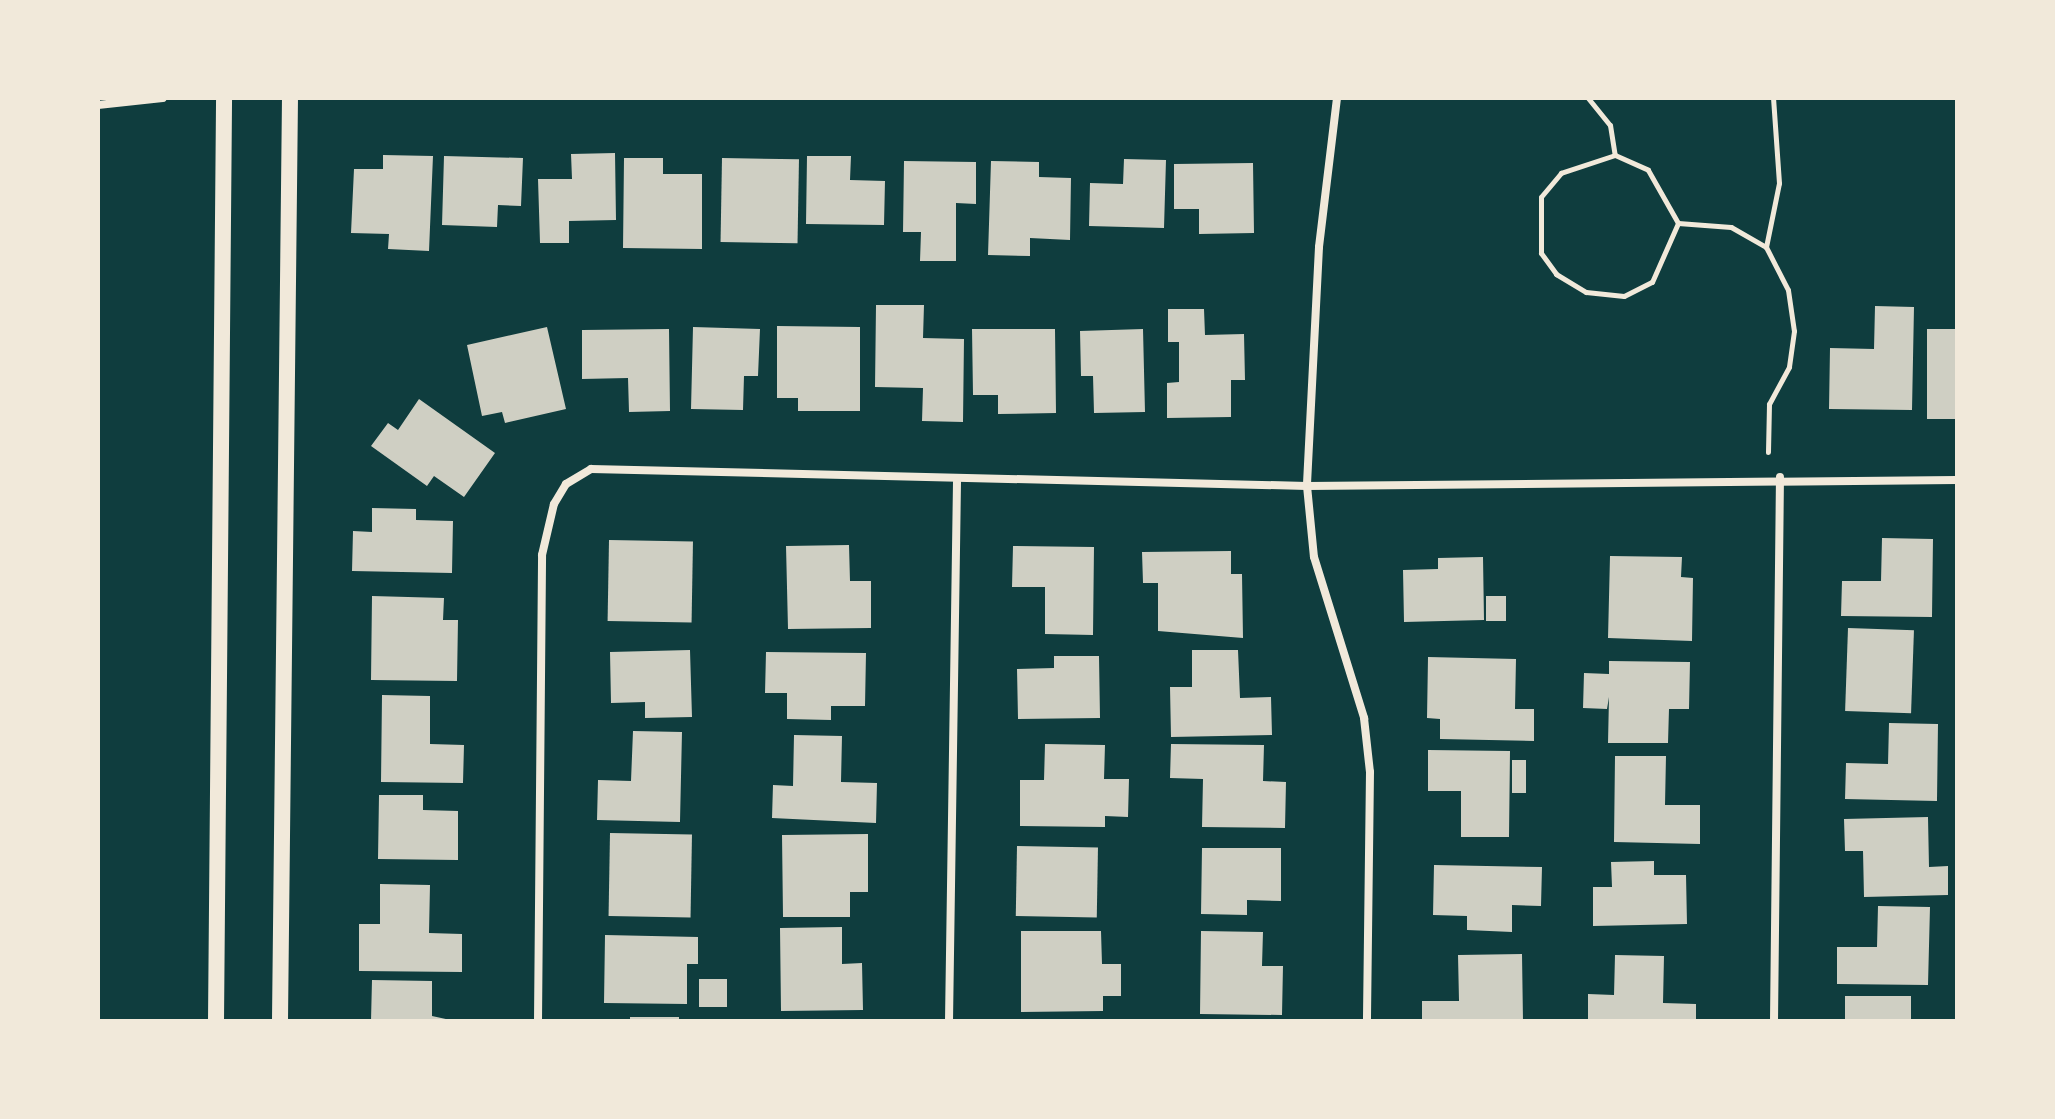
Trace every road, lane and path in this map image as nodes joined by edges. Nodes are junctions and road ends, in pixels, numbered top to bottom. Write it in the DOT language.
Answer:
graph roads {
  1 [pos="163,98"];
  2 [pos="224,98"];
  3 [pos="290,98"];
  4 [pos="1337,98"];
  5 [pos="1588,98"];
  6 [pos="1773,98"];
  7 [pos="98,105"];
  8 [pos="1615,155"];
  9 [pos="1678,223"];
  10 [pos="1766,247"];
  11 [pos="1768,452"];
  12 [pos="1780,477"];
  13 [pos="1957,480"];
  14 [pos="957,482"];
  15 [pos="1307,486"];
  16 [pos="216,1021"];
  17 [pos="280,1021"];
  18 [pos="538,1021"];
  19 [pos="949,1021"];
  20 [pos="1367,1021"];
  21 [pos="1774,1021"];
  1 -- 7 [label="street"];
  2 -- 16 [label="main road"];
  3 -- 17 [label="main road"];
  4 -- 15 [label="street"];
  5 -- 8 [label="path"];
  6 -- 10 [label="path"];
  8 -- 9 [label="path"];
  8 -- 9 [label="path"];
  9 -- 10 [label="path"];
  10 -- 11 [label="path"];
  12 -- 13 [label="street"];
  12 -- 15 [label="street"];
  12 -- 21 [label="street"];
  14 -- 15 [label="street"];
  14 -- 18 [label="street"];
  14 -- 19 [label="street"];
  15 -- 20 [label="street"];
}
